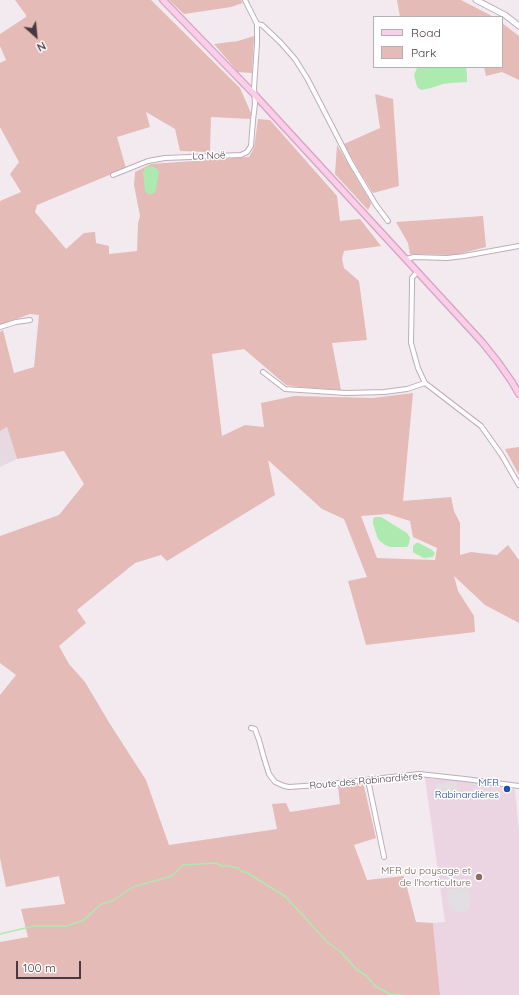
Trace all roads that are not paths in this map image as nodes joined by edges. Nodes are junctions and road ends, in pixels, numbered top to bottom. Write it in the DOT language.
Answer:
graph roads {
  1 [pos="163,0"];
  2 [pos="245,0"];
  3 [pos="476,0"];
  4 [pos="257,24"];
  5 [pos="519,26"];
  6 [pos="254,94"];
  7 [pos="113,175"];
  8 [pos="388,221"];
  9 [pos="519,246"];
  10 [pos="406,260"];
  11 [pos="417,272"];
  12 [pos="30,320"];
  13 [pos="0,328"];
  14 [pos="264,372"];
  15 [pos="425,384"];
  16 [pos="519,394"];
  17 [pos="519,485"];
  18 [pos="251,728"];
  19 [pos="368,780"];
  20 [pos="519,786"];
  21 [pos="384,857"];
  1 -- 6 [label="main road"];
  2 -- 4 [label="street"];
  3 -- 5 [label="street"];
  4 -- 6 [label="street, La Noë"];
  4 -- 8 [label="street"];
  6 -- 7 [label="street, La Noë"];
  6 -- 10 [label="main road"];
  9 -- 10 [label="street"];
  10 -- 11 [label="main road"];
  11 -- 15 [label="street"];
  11 -- 16 [label="main road"];
  12 -- 13 [label="street"];
  14 -- 15 [label="street"];
  15 -- 17 [label="street"];
  18 -- 19 [label="street, Route des Rabinardières"];
  19 -- 20 [label="street, Route des Rabinardières"];
  19 -- 21 [label="street"];
}
